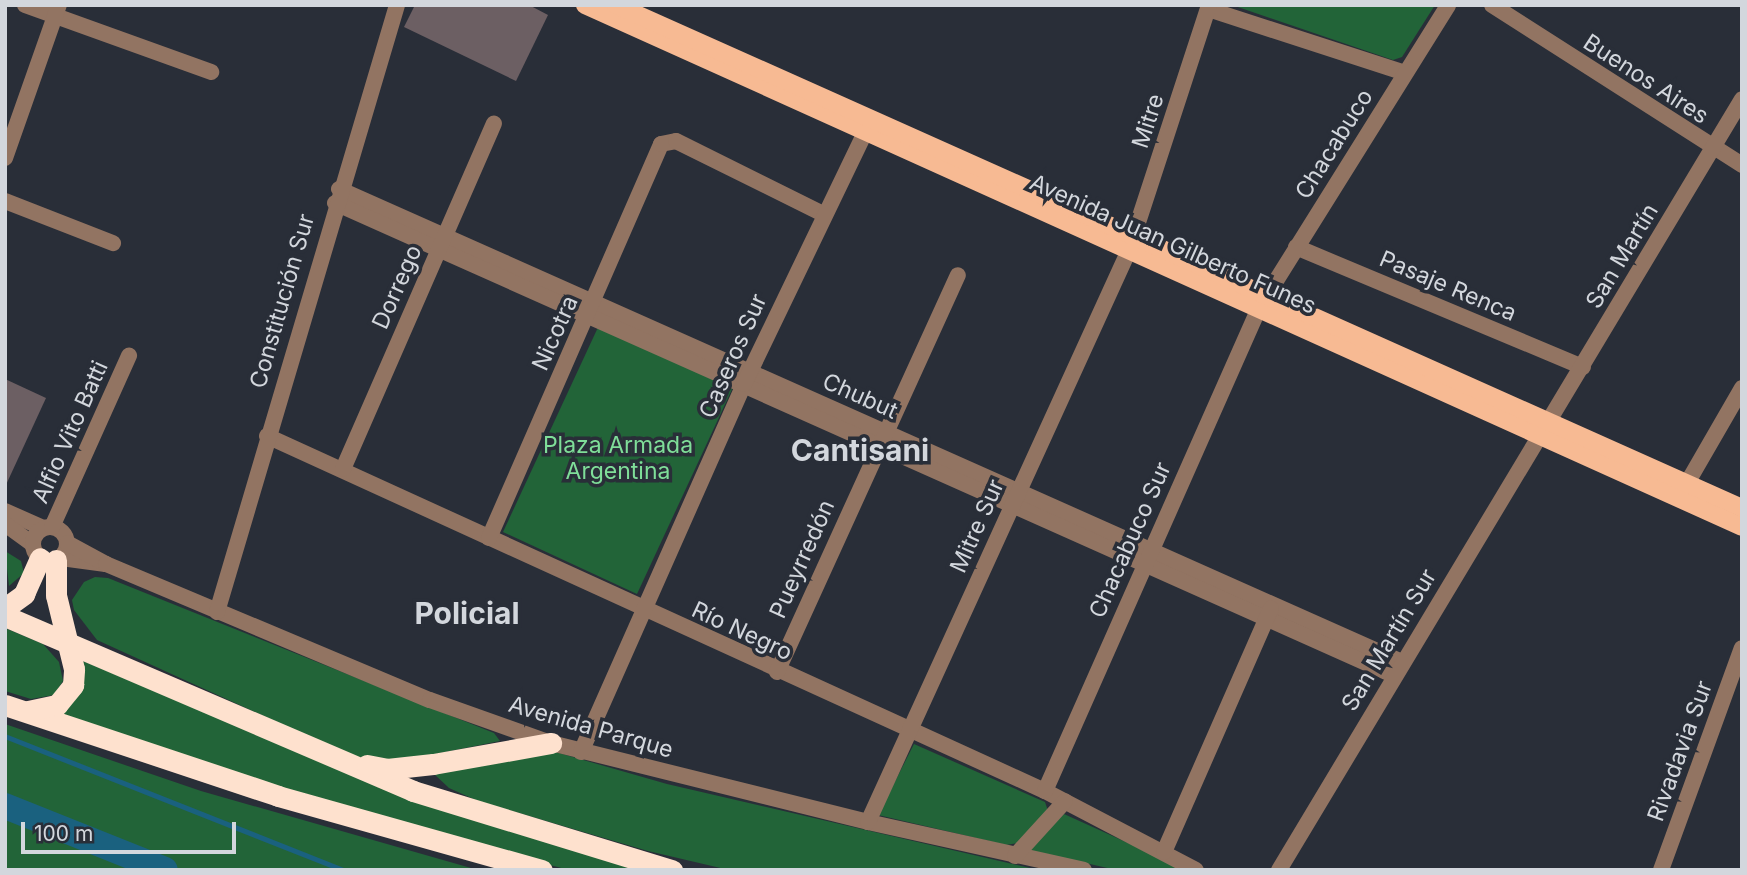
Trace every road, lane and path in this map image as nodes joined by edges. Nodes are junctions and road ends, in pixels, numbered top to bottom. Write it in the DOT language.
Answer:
graph roads {
  1 [pos="25,5"];
  2 [pos="397,5"];
  3 [pos="584,5"];
  4 [pos="616,5"];
  5 [pos="1448,5"];
  6 [pos="1492,5"];
  7 [pos="1209,7"];
  8 [pos="56,11"];
  9 [pos="211,72"];
  10 [pos="1405,73"];
  11 [pos="1742,99"];
  12 [pos="494,124"];
  13 [pos="864,135"];
  14 [pos="1712,149"];
  15 [pos="962,157"];
  16 [pos="5,158"];
  17 [pos="1742,164"];
  18 [pos="954,174"];
  19 [pos="337,196"];
  20 [pos="5,201"];
  21 [pos="823,214"];
  22 [pos="1132,242"];
  23 [pos="113,243"];
  24 [pos="442,243"];
  25 [pos="1296,247"];
  26 [pos="958,275"];
  27 [pos="1263,300"];
  28 [pos="591,309"];
  29 [pos="129,356"];
  30 [pos="1583,367"];
  31 [pos="747,378"];
  32 [pos="1742,388"];
  33 [pos="1546,429"];
  34 [pos="267,436"];
  35 [pos="881,437"];
  36 [pos="343,469"];
  37 [pos="1683,490"];
  38 [pos="1014,497"];
  39 [pos="1742,508"];
  40 [pos="5,511"];
  41 [pos="5,524"];
  42 [pos="1742,527"];
  43 [pos="48,528"];
  44 [pos="489,538"];
  45 [pos="51,552"];
  46 [pos="1147,556"];
  47 [pos="5,608"];
  48 [pos="645,611"];
  49 [pos="1270,611"];
  50 [pos="217,612"];
  51 [pos="5,616"];
  52 [pos="67,643"];
  53 [pos="1742,648"];
  54 [pos="1398,668"];
  55 [pos="777,672"];
  56 [pos="12,708"];
  57 [pos="912,732"];
  58 [pos="551,743"];
  59 [pos="581,752"];
  60 [pos="338,760"];
  61 [pos="1045,791"];
  62 [pos="1065,801"];
  63 [pos="868,822"];
  64 [pos="1164,852"];
  65 [pos="1015,856"];
  66 [pos="542,870"];
  67 [pos="672,870"];
  68 [pos="1084,870"];
  69 [pos="1196,870"];
  70 [pos="1279,870"];
  71 [pos="1661,870"];
  1 -- 8 [label="street"];
  2 -- 19 [label="street, Constitución Sur"];
  3 -- 13 [label="main road, Avenida Juan Gilberto Funes"];
  4 -- 15 [label="main road, Avenida Juan Gilberto Funes"];
  5 -- 10 [label="street, Chacabuco"];
  6 -- 14 [label="street, Buenos Aires"];
  7 -- 10 [label="street"];
  7 -- 22 [label="street, Mitre"];
  8 -- 9 [label="street"];
  8 -- 16 [label="street"];
  10 -- 25 [label="street, Chacabuco"];
  11 -- 14 [label="street, San Martín"];
  12 -- 24 [label="street, Dorrego"];
  13 -- 18 [label="main road, Avenida Juan Gilberto Funes"];
  13 -- 21 [label="street, Caseros Sur"];
  14 -- 17 [label="street, Buenos Aires"];
  14 -- 30 [label="street, San Martín"];
  15 -- 18 [label="main road"];
  15 -- 22 [label="main road, Avenida Juan Gilberto Funes"];
  18 -- 22 [label="main road, Avenida Juan Gilberto Funes"];
  19 -- 24 [label="street, Chubut"];
  19 -- 34 [label="street, Constitución Sur"];
  20 -- 23 [label="street"];
  21 -- 28 [label="street, Nicotra"];
  21 -- 31 [label="street, Caseros Sur"];
  22 -- 27 [label="main road, Avenida Juan Gilberto Funes"];
  22 -- 38 [label="street, Mitre Sur"];
  24 -- 28 [label="street, Chubut"];
  24 -- 36 [label="street, Dorrego"];
  25 -- 27 [label="street, Chacabuco"];
  25 -- 30 [label="street, Pasaje Renca"];
  26 -- 35 [label="street, Pueyrredón"];
  27 -- 33 [label="main road, Avenida Juan Gilberto Funes"];
  27 -- 46 [label="street, Chacabuco Sur"];
  28 -- 31 [label="street, Chubut"];
  28 -- 44 [label="street, Nicotra"];
  29 -- 43 [label="street, Alfio Vito Batti"];
  30 -- 33 [label="street, San Martín"];
  31 -- 35 [label="street, Chubut"];
  31 -- 48 [label="street, Caseros Sur"];
  32 -- 37 [label="street"];
  33 -- 37 [label="main road, Avenida Juan Gilberto Funes"];
  33 -- 54 [label="street, San Martín Sur"];
  34 -- 36 [label="street, Río Negro"];
  34 -- 50 [label="street, Constitución Sur"];
  35 -- 38 [label="street, Chubut"];
  35 -- 55 [label="street, Pueyrredón"];
  36 -- 44 [label="street, Río Negro"];
  37 -- 39 [label="main road, Avenida Juan Gilberto Funes"];
  37 -- 42 [label="main road, Avenida Juan Gilberto Funes"];
  38 -- 46 [label="street, Chubut"];
  38 -- 57 [label="street, Mitre Sur"];
  40 -- 43 [label="street"];
  41 -- 45 [label="street, Avenida Parque"];
  43 -- 45 [label="street, Alfio Vito Batti"];
  43 -- 45 [label="street"];
  44 -- 48 [label="street, Río Negro"];
  45 -- 47 [label="highway"];
  45 -- 50 [label="street, Avenida Parque"];
  45 -- 52 [label="highway"];
  46 -- 49 [label="street, Chubut"];
  46 -- 61 [label="street, Chacabuco Sur"];
  48 -- 55 [label="street, Río Negro"];
  48 -- 59 [label="street, Caseros Sur"];
  49 -- 54 [label="street, Chubut"];
  49 -- 64 [label="street"];
  50 -- 58 [label="street, Avenida Parque"];
  51 -- 52 [label="highway"];
  52 -- 56 [label="highway"];
  52 -- 60 [label="highway"];
  53 -- 71 [label="street, Rivadavia Sur"];
  54 -- 70 [label="street, San Martín Sur"];
  55 -- 57 [label="street, Río Negro"];
  56 -- 66 [label="highway"];
  57 -- 61 [label="street, Río Negro"];
  57 -- 63 [label="street, Mitre Sur"];
  58 -- 59 [label="street, Avenida Parque"];
  58 -- 60 [label="highway"];
  59 -- 63 [label="street, Avenida Parque"];
  60 -- 67 [label="highway"];
  61 -- 62 [label="street, Río Negro"];
  62 -- 64 [label="street, Río Negro"];
  62 -- 65 [label="street"];
  63 -- 65 [label="street, Avenida Parque"];
  64 -- 69 [label="street, Río Negro"];
  65 -- 68 [label="street, Avenida Parque"];
}
